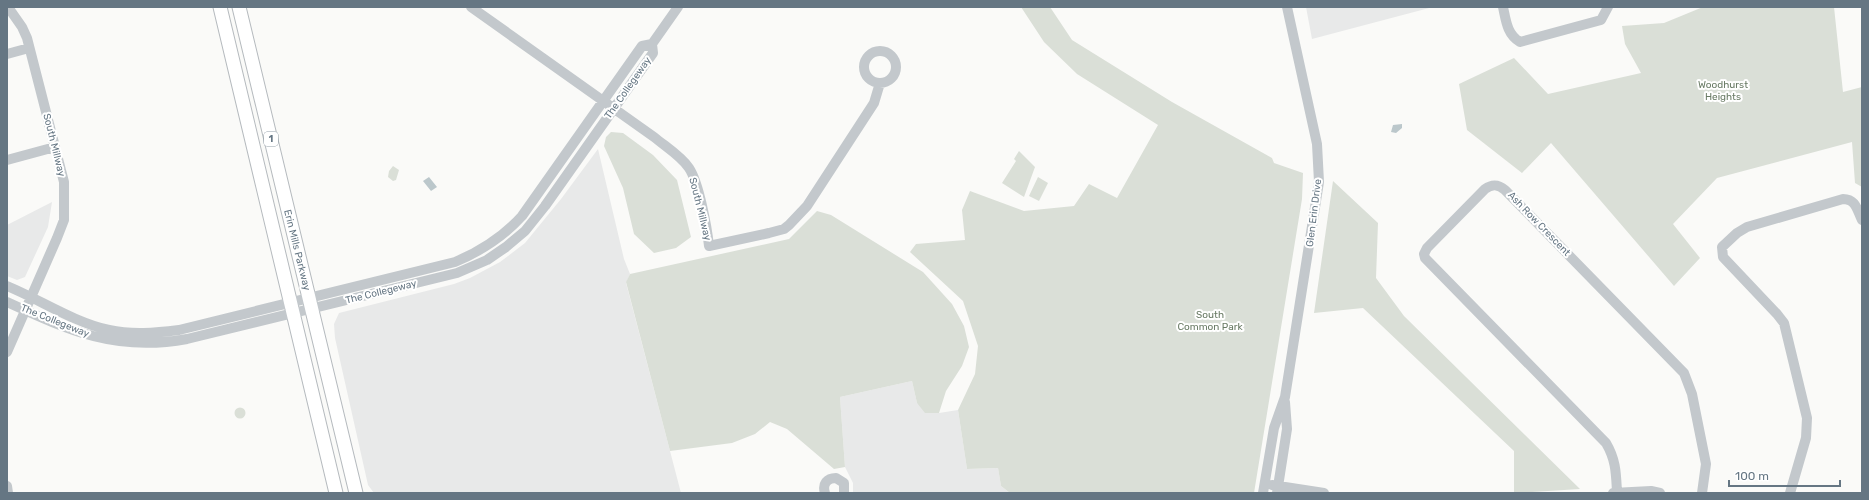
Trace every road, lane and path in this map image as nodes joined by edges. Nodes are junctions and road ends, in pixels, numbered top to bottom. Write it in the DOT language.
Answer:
graph roads {
  1 [pos="8,7"];
  2 [pos="220,7"];
  3 [pos="239,7"];
  4 [pos="678,7"];
  5 [pos="1287,7"];
  6 [pos="1504,7"];
  7 [pos="1608,7"];
  8 [pos="478,9"];
  9 [pos="652,44"];
  10 [pos="29,48"];
  11 [pos="7,54"];
  12 [pos="880,83"];
  13 [pos="603,101"];
  14 [pos="614,108"];
  15 [pos="55,147"];
  16 [pos="7,160"];
  17 [pos="1862,220"];
  18 [pos="7,286"];
  19 [pos="31,297"];
  20 [pos="7,302"];
  21 [pos="310,303"];
  22 [pos="292,308"];
  23 [pos="25,310"];
  24 [pos="7,352"];
  25 [pos="1285,397"];
  26 [pos="7,486"];
  27 [pos="1264,488"];
  28 [pos="1278,489"];
  29 [pos="8,493"];
  30 [pos="336,493"];
  31 [pos="356,493"];
  32 [pos="825,493"];
  33 [pos="844,493"];
  34 [pos="1324,493"];
  35 [pos="1615,493"];
  36 [pos="1660,493"];
  37 [pos="1702,493"];
  38 [pos="1790,493"];
  1 -- 10 [label="street, South Millway"];
  2 -- 22 [label="main road, Erin Mills Parkway / 1"];
  3 -- 21 [label="main road, Erin Mills Parkway / 1"];
  4 -- 9 [label="street, The Collegeway"];
  5 -- 25 [label="street, Glen Erin Drive"];
  6 -- 7 [label="street"];
  8 -- 13 [label="street, South Millway"];
  9 -- 13 [label="street, The Collegeway"];
  9 -- 14 [label="street, The Collegeway"];
  10 -- 11 [label="street"];
  10 -- 15 [label="street, South Millway"];
  12 -- 14 [label="street, South Millway"];
  13 -- 14 [label="street, South Millway"];
  13 -- 21 [label="street, The Collegeway"];
  14 -- 21 [label="street, The Collegeway"];
  15 -- 16 [label="street"];
  15 -- 19 [label="street, South Millway"];
  17 -- 38 [label="street"];
  18 -- 19 [label="street, The Collegeway"];
  19 -- 22 [label="street, The Collegeway"];
  19 -- 23 [label="street, South Millway"];
  20 -- 23 [label="street, The Collegeway"];
  21 -- 22 [label="street, The Collegeway"];
  21 -- 31 [label="main road, Erin Mills Parkway / 1"];
  22 -- 23 [label="street, The Collegeway"];
  22 -- 30 [label="main road, Erin Mills Parkway / 1"];
  23 -- 24 [label="street, South Millway"];
  25 -- 27 [label="street, Glen Erin Drive"];
  25 -- 28 [label="street, Glen Erin Drive"];
  26 -- 29 [label="street"];
  27 -- 28 [label="street"];
  28 -- 34 [label="street"];
  32 -- 33 [label="street"];
  35 -- 36 [label="street"];
  35 -- 37 [label="street, Ash Row Crescent"];
}
